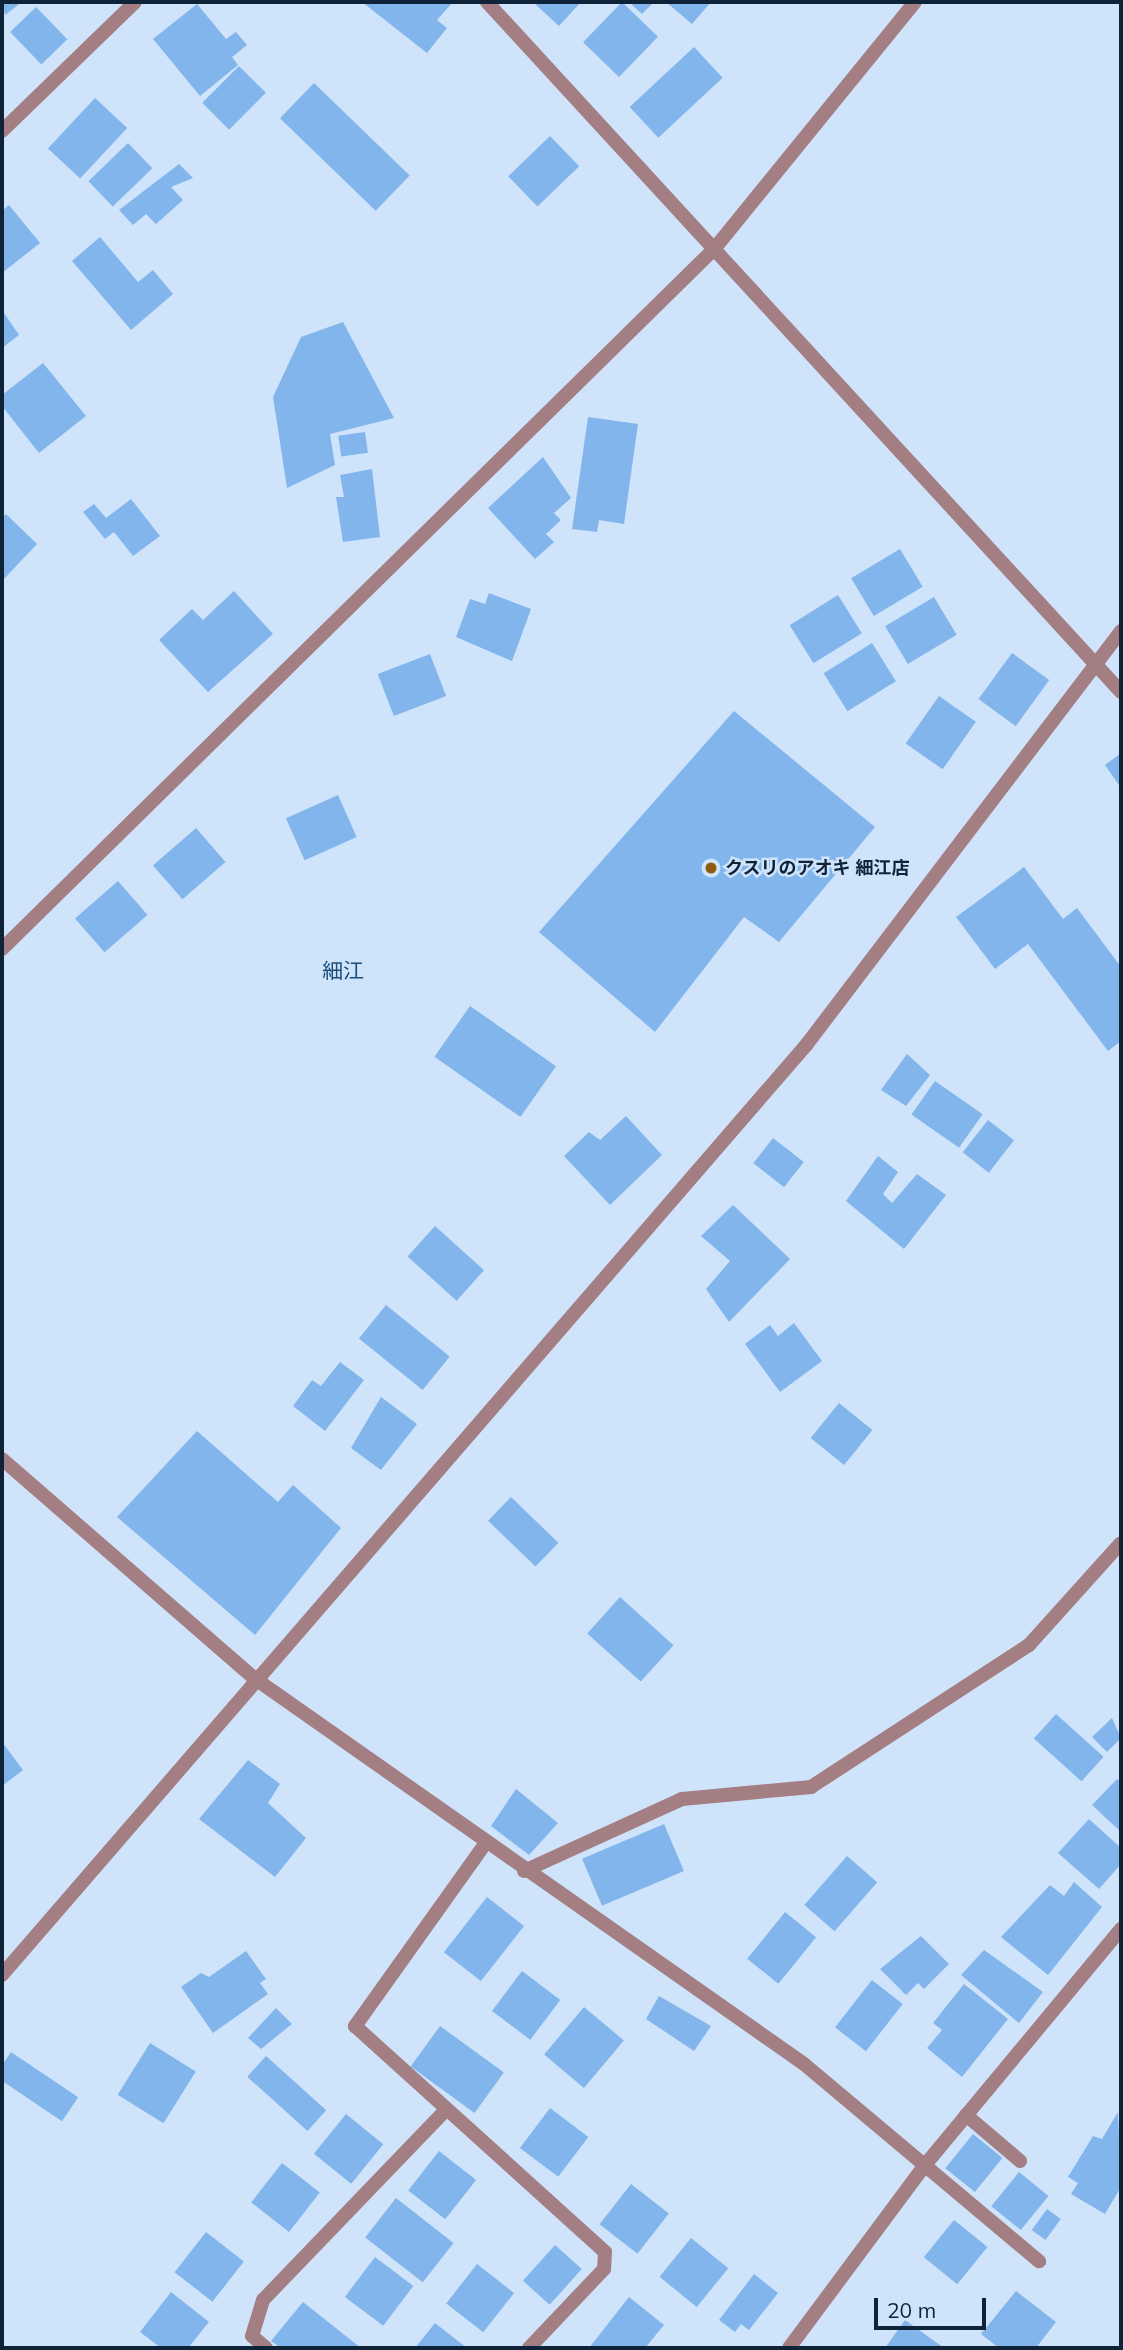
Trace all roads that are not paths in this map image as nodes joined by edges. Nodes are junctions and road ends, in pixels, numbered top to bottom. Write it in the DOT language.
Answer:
graph roads {
  1 [pos="135,2"];
  2 [pos="487,2"];
  3 [pos="915,2"];
  4 [pos="2,131"];
  5 [pos="715,248"];
  6 [pos="1121,631"];
  7 [pos="1097,665"];
  8 [pos="1121,692"];
  9 [pos="2,949"];
  10 [pos="2,1459"];
  11 [pos="1121,1543"];
  12 [pos="254,1678"];
  13 [pos="485,1844"];
  14 [pos="524,1871"];
  15 [pos="1121,1929"];
  16 [pos="2,1975"];
  17 [pos="444,2112"];
  18 [pos="966,2115"];
  19 [pos="1020,2161"];
  20 [pos="925,2165"];
  21 [pos="1039,2261"];
  22 [pos="267,2348"];
  23 [pos="529,2348"];
  24 [pos="789,2348"];
  1 -- 4 [label="street"];
  2 -- 5 [label="street"];
  3 -- 5 [label="street"];
  5 -- 7 [label="street"];
  5 -- 9 [label="street"];
  6 -- 7 [label="street"];
  7 -- 8 [label="street"];
  7 -- 12 [label="street"];
  10 -- 12 [label="street"];
  11 -- 14 [label="street"];
  12 -- 13 [label="street"];
  12 -- 16 [label="street"];
  13 -- 14 [label="street"];
  13 -- 17 [label="street"];
  14 -- 20 [label="street"];
  15 -- 18 [label="street"];
  17 -- 22 [label="street"];
  17 -- 23 [label="street"];
  18 -- 19 [label="street"];
  18 -- 20 [label="street"];
  20 -- 21 [label="street"];
  20 -- 24 [label="street"];
}
